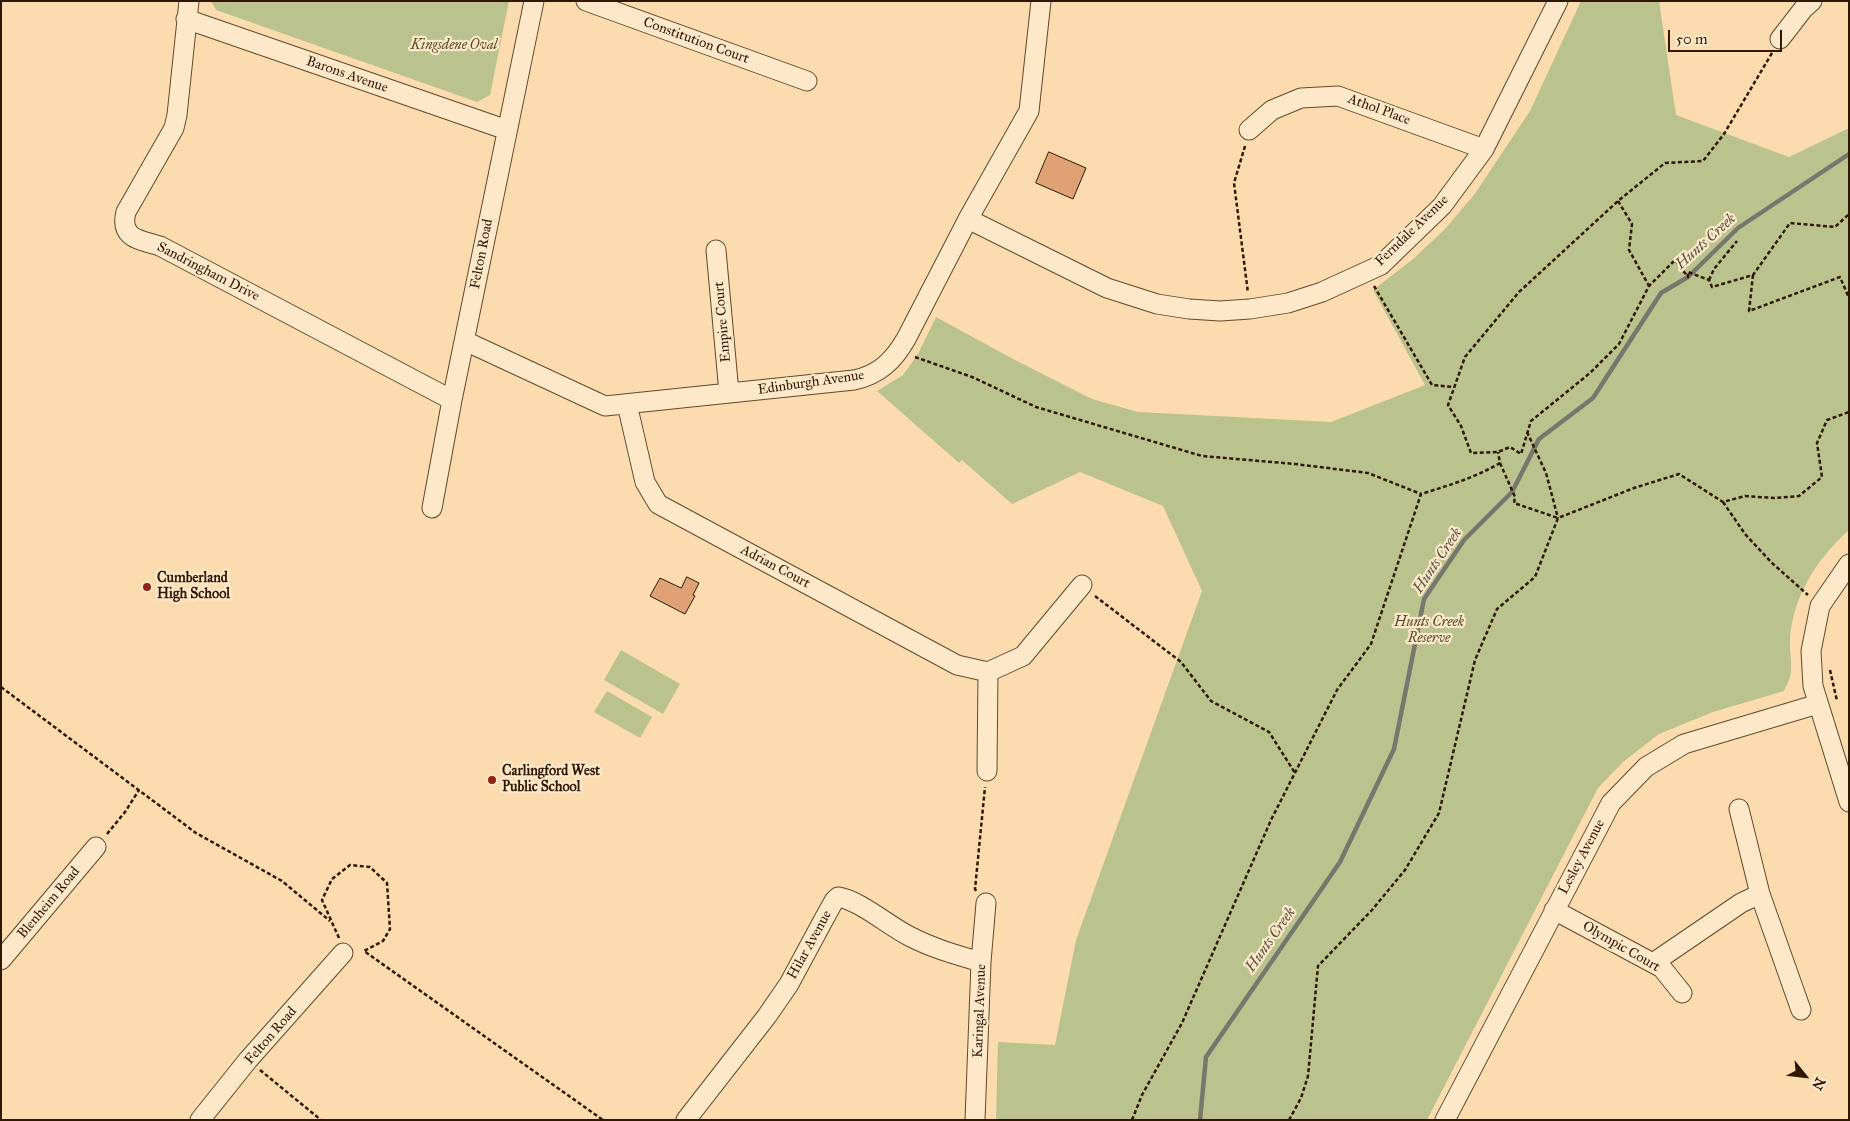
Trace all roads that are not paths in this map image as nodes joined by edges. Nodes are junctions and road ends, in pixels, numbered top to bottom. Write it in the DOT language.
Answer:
graph roads {
  1 [pos="534,1"];
  2 [pos="586,1"];
  3 [pos="1041,1"];
  4 [pos="1558,1"];
  5 [pos="1812,1"];
  6 [pos="188,10"];
  7 [pos="1780,39"];
  8 [pos="807,81"];
  9 [pos="507,130"];
  10 [pos="1249,130"];
  11 [pos="1484,149"];
  12 [pos="968,219"];
  13 [pos="716,250"];
  14 [pos="464,341"];
  15 [pos="729,393"];
  16 [pos="452,400"];
  17 [pos="627,404"];
  18 [pos="432,508"];
  19 [pos="1849,564"];
  20 [pos="1082,586"];
  21 [pos="988,672"];
  22 [pos="1818,704"];
  23 [pos="987,771"];
  24 [pos="1849,802"];
  25 [pos="1739,809"];
  26 [pos="96,847"];
  27 [pos="1760,894"];
  28 [pos="986,903"];
  29 [pos="1554,910"];
  30 [pos="343,953"];
  31 [pos="1,960"];
  32 [pos="981,962"];
  33 [pos="1654,964"];
  34 [pos="1682,994"];
  35 [pos="1801,1010"];
  36 [pos="1449,1118"];
  37 [pos="690,1119"];
  38 [pos="200,1120"];
  39 [pos="976,1120"];
  1 -- 9 [label="street, Felton Road"];
  2 -- 8 [label="street, Constitution Court"];
  3 -- 12 [label="street, Edinburgh Avenue"];
  4 -- 11 [label="street, Ferndale Avenue"];
  5 -- 7 [label="street"];
  6 -- 9 [label="street, Barons Avenue"];
  6 -- 16 [label="street, Sandringham Drive"];
  9 -- 14 [label="street, Felton Road"];
  10 -- 11 [label="street, Athol Place"];
  11 -- 12 [label="street, Ferndale Avenue"];
  12 -- 15 [label="street, Edinburgh Avenue"];
  13 -- 15 [label="street, Empire Court"];
  14 -- 16 [label="street, Felton Road"];
  14 -- 17 [label="street, Edinburgh Avenue"];
  15 -- 17 [label="street, Edinburgh Avenue"];
  16 -- 18 [label="street, Felton Road"];
  17 -- 21 [label="street, Adrian Court"];
  19 -- 22 [label="street"];
  20 -- 21 [label="street"];
  21 -- 23 [label="street"];
  22 -- 24 [label="street"];
  22 -- 29 [label="street, Lesley Avenue"];
  25 -- 27 [label="street"];
  26 -- 31 [label="street, Blenheim Road"];
  27 -- 33 [label="street"];
  27 -- 35 [label="street"];
  28 -- 32 [label="street, Karingal Avenue"];
  29 -- 33 [label="street, Olympic Court"];
  29 -- 36 [label="street, Lesley Avenue"];
  30 -- 38 [label="street, Felton Road"];
  32 -- 37 [label="street, Hilar Avenue"];
  32 -- 39 [label="street, Karingal Avenue"];
  33 -- 34 [label="street, Olympic Court"];
}
